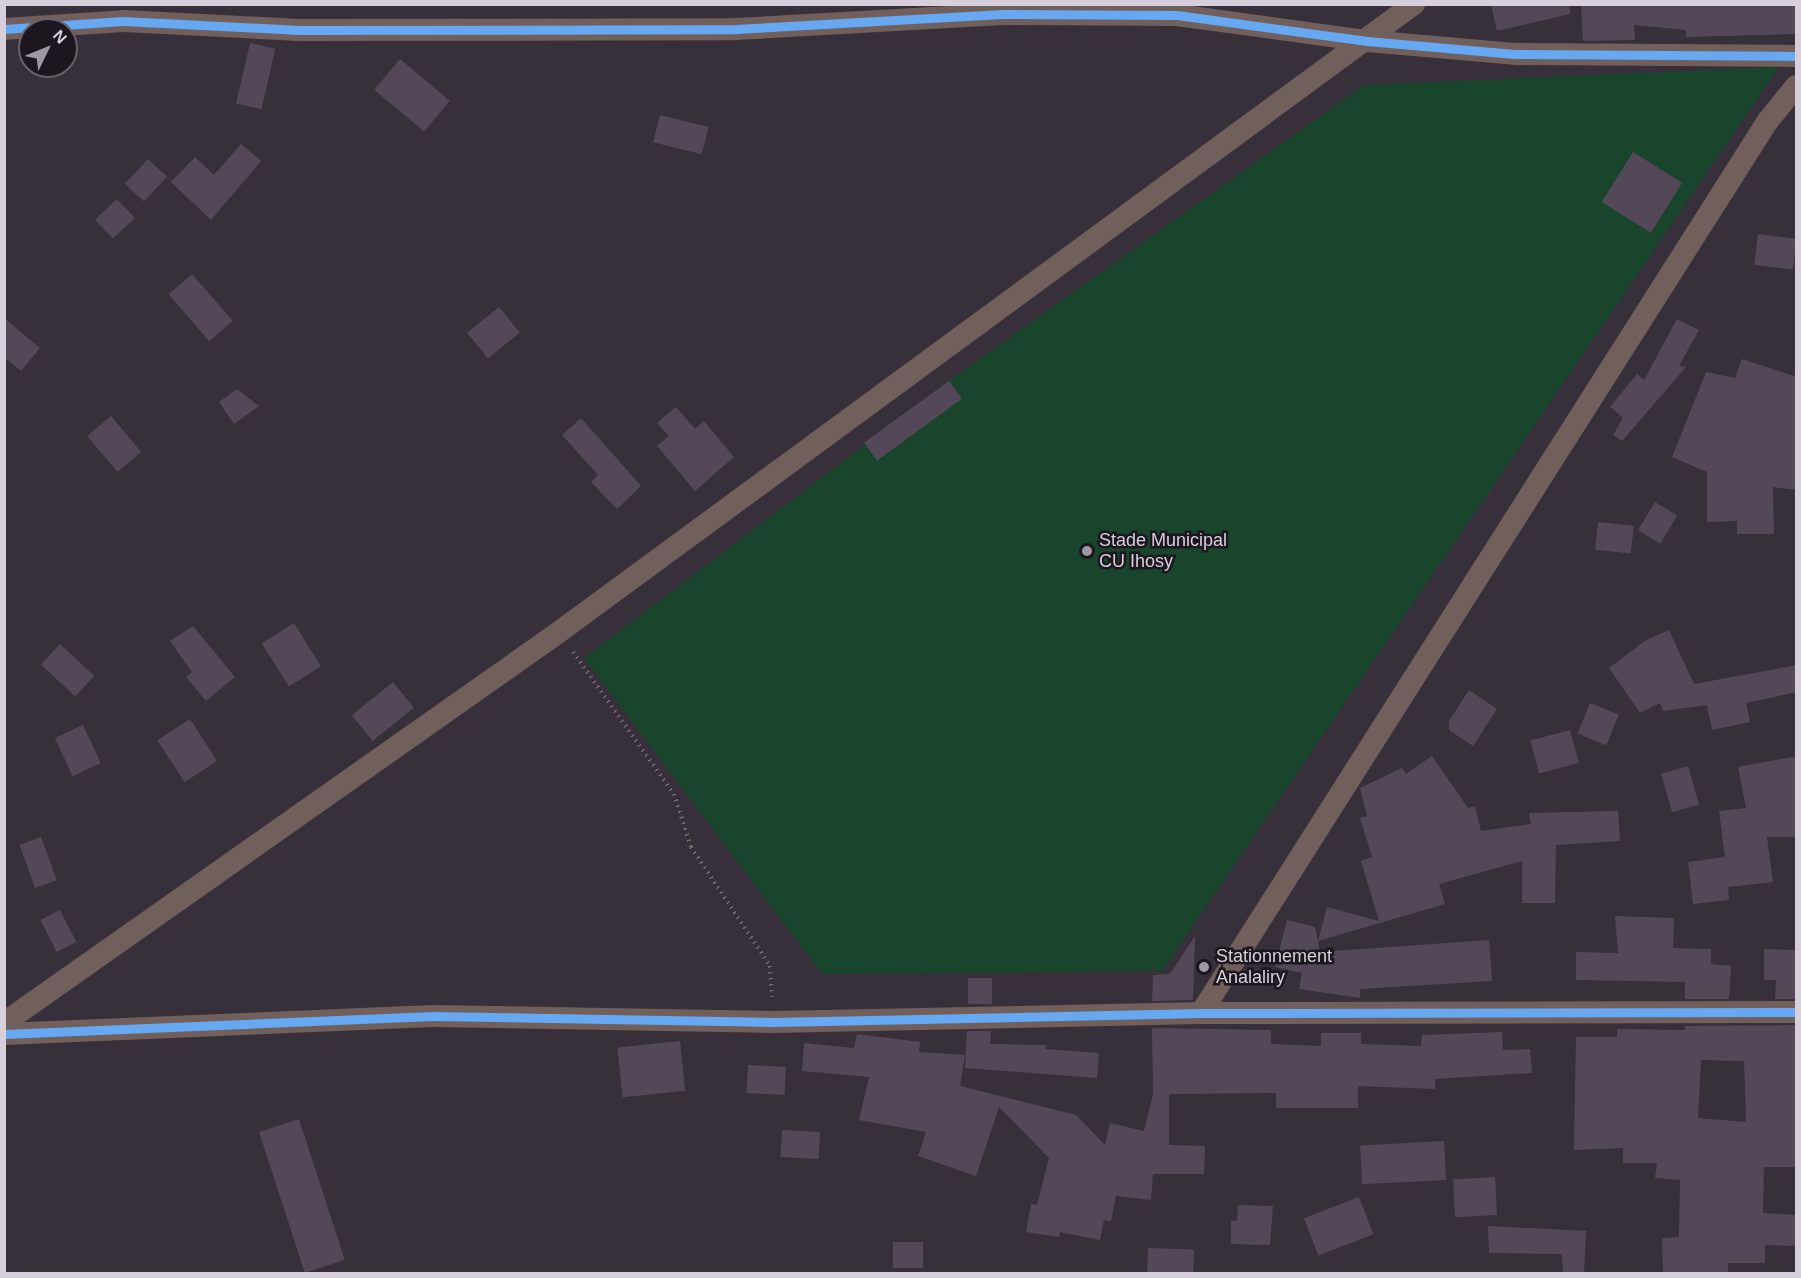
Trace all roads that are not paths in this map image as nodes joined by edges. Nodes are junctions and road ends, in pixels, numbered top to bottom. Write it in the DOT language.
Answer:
graph roads {
  1 [pos="1414,4"];
  2 [pos="4,29"];
  3 [pos="1367,41"];
  4 [pos="1797,56"];
  5 [pos="1797,86"];
  6 [pos="1797,1012"];
  7 [pos="1201,1013"];
  8 [pos="4,1023"];
  9 [pos="4,1034"];
  1 -- 3 [label="street"];
  2 -- 3 [label="street"];
  3 -- 4 [label="street"];
  3 -- 8 [label="street"];
  5 -- 7 [label="street"];
  6 -- 7 [label="street"];
  7 -- 9 [label="street"];
}
